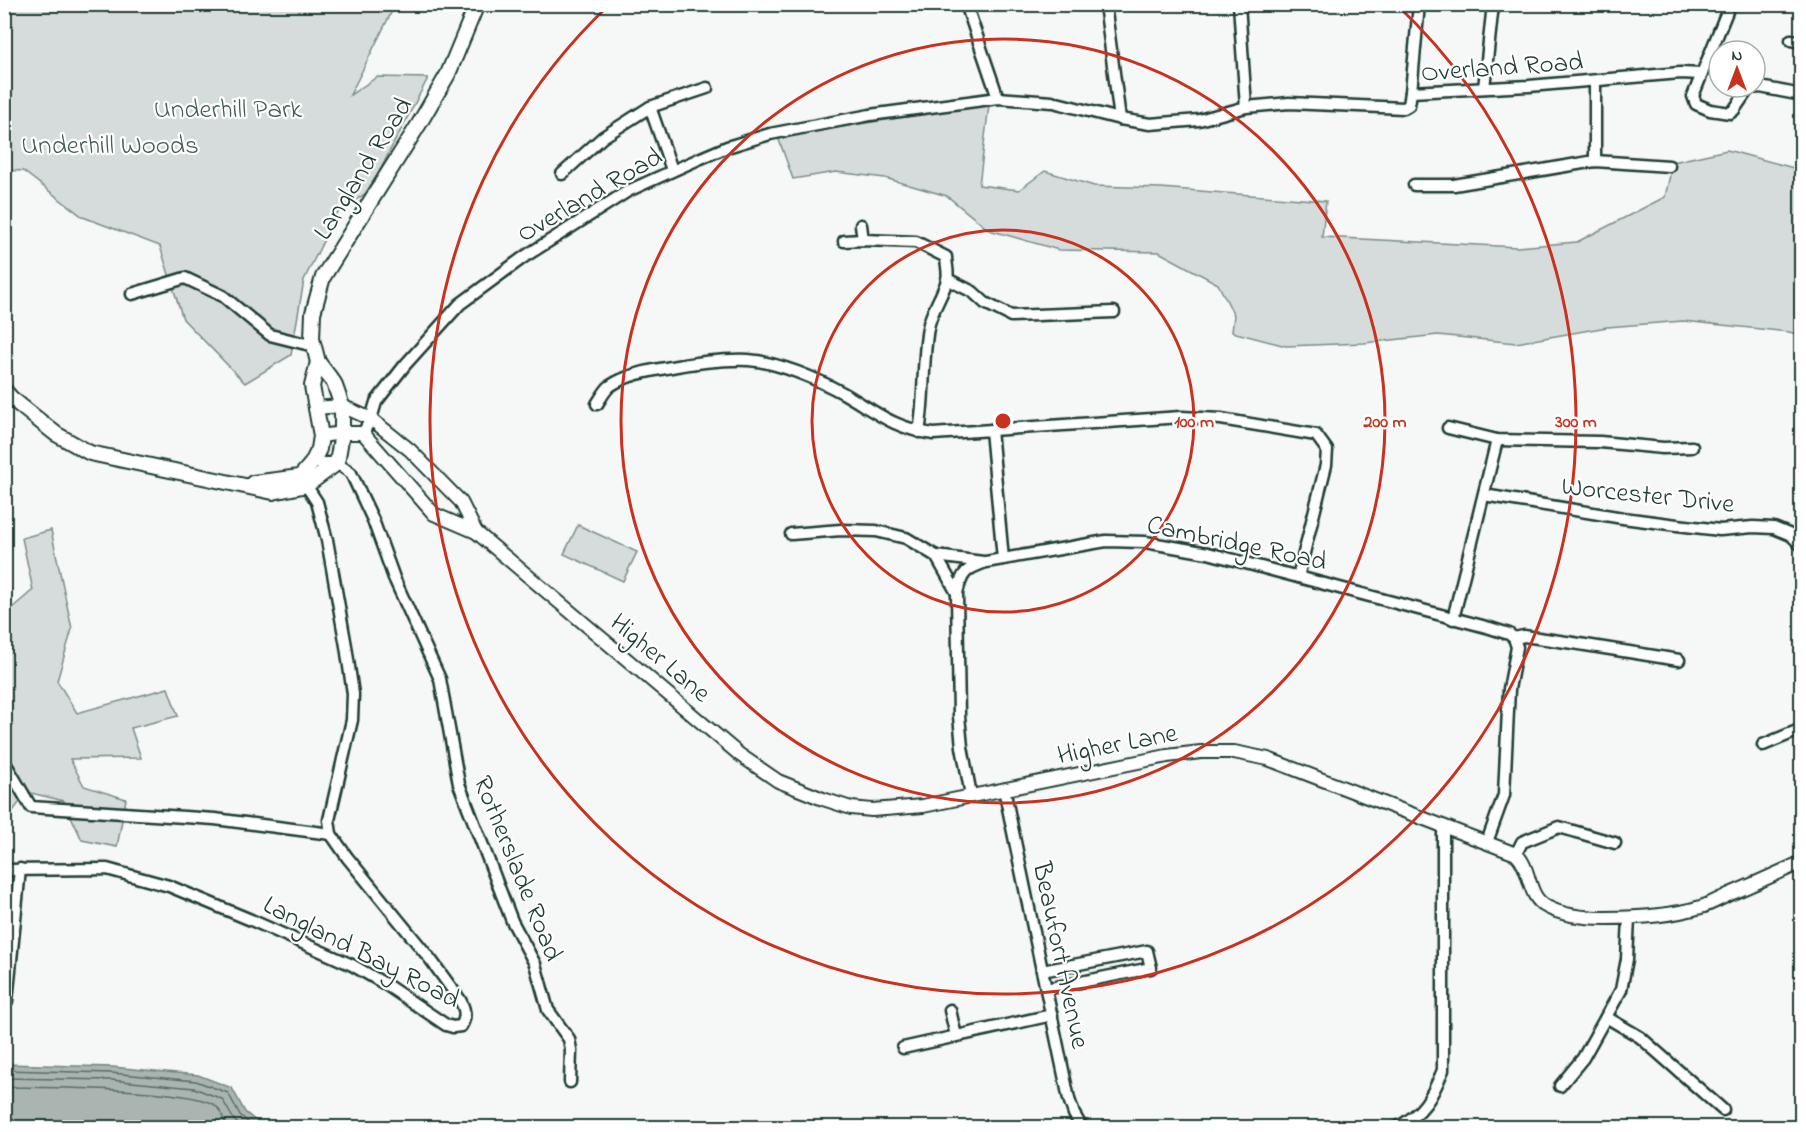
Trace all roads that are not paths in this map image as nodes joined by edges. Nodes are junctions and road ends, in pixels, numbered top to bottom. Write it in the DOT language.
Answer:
graph roads {
  1 [pos="477,4"];
  2 [pos="966,4"];
  3 [pos="1105,4"];
  4 [pos="1239,4"];
  5 [pos="1419,4"];
  6 [pos="1493,4"];
  7 [pos="1730,4"];
  8 [pos="1702,74"];
  9 [pos="1595,81"];
  10 [pos="707,87"];
  11 [pos="1484,88"];
  12 [pos="1411,92"];
  13 [pos="1802,95"];
  14 [pos="998,98"];
  15 [pos="650,107"];
  16 [pos="1246,107"];
  17 [pos="1120,119"];
  18 [pos="1595,161"];
  19 [pos="1669,166"];
  20 [pos="672,170"];
  21 [pos="562,174"];
  22 [pos="1414,185"];
  23 [pos="861,225"];
  24 [pos="863,240"];
  25 [pos="844,242"];
  26 [pos="947,279"];
  27 [pos="132,294"];
  28 [pos="1114,312"];
  29 [pos="314,346"];
  30 [pos="318,362"];
  31 [pos="4,390"];
  32 [pos="597,404"];
  33 [pos="342,406"];
  34 [pos="315,408"];
  35 [pos="371,419"];
  36 [pos="1448,428"];
  37 [pos="991,430"];
  38 [pos="919,432"];
  39 [pos="342,433"];
  40 [pos="363,433"];
  41 [pos="321,436"];
  42 [pos="1497,440"];
  43 [pos="1692,447"];
  44 [pos="312,463"];
  45 [pos="337,463"];
  46 [pos="303,481"];
  47 [pos="1484,495"];
  48 [pos="476,532"];
  49 [pos="791,534"];
  50 [pos="1802,546"];
  51 [pos="936,556"];
  52 [pos="1004,559"];
  53 [pos="986,562"];
  54 [pos="1298,577"];
  55 [pos="957,593"];
  56 [pos="1453,619"];
  57 [pos="1514,638"];
  58 [pos="1679,660"];
  59 [pos="1802,729"];
  60 [pos="1763,745"];
  61 [pos="4,761"];
  62 [pos="1004,789"];
  63 [pos="971,795"];
  64 [pos="1443,826"];
  65 [pos="331,834"];
  66 [pos="1487,842"];
  67 [pos="1615,843"];
  68 [pos="1516,854"];
  69 [pos="1802,862"];
  70 [pos="20,869"];
  71 [pos="4,870"];
  72 [pos="1629,918"];
  73 [pos="1042,971"];
  74 [pos="1046,989"];
  75 [pos="7,1001"];
  76 [pos="950,1010"];
  77 [pos="1052,1015"];
  78 [pos="1606,1017"];
  79 [pos="956,1036"];
  80 [pos="903,1048"];
  81 [pos="570,1082"];
  82 [pos="1560,1086"];
  83 [pos="1723,1110"];
  84 [pos="1082,1128"];
  85 [pos="1396,1128"];
  1 -- 29 [label="main road, Langland Road"];
  2 -- 14 [label="street"];
  3 -- 17 [label="street"];
  4 -- 16 [label="street"];
  5 -- 12 [label="street"];
  6 -- 11 [label="street"];
  7 -- 8 [label="street"];
  8 -- 9 [label="street, Overland Road"];
  8 -- 13 [label="street"];
  9 -- 11 [label="street, Overland Road"];
  9 -- 18 [label="street"];
  10 -- 15 [label="street"];
  11 -- 12 [label="street, Overland Road"];
  12 -- 16 [label="street, Overland Road"];
  14 -- 17 [label="street, Overland Road"];
  14 -- 20 [label="street, Overland Road"];
  15 -- 20 [label="street"];
  15 -- 21 [label="street"];
  16 -- 17 [label="street, Overland Road"];
  18 -- 19 [label="street"];
  18 -- 22 [label="street"];
  20 -- 35 [label="street, Overland Road"];
  23 -- 24 [label="street"];
  24 -- 25 [label="street"];
  24 -- 26 [label="street"];
  26 -- 28 [label="street"];
  26 -- 38 [label="street"];
  27 -- 29 [label="street"];
  29 -- 30 [label="main road, Langland Road"];
  30 -- 33 [label="main road, Langland Road"];
  30 -- 34 [label="main road, Langland Road"];
  31 -- 46 [label="main road"];
  32 -- 38 [label="street"];
  33 -- 34 [label="street, Higher Lane"];
  33 -- 35 [label="street, Higher Lane"];
  33 -- 39 [label="main road, Langland Road"];
  34 -- 41 [label="main road, Langland Road"];
  35 -- 40 [label="street, Overland Road"];
  35 -- 48 [label="street, Higher Lane"];
  36 -- 42 [label="street"];
  37 -- 38 [label="street"];
  37 -- 52 [label="street"];
  37 -- 54 [label="street"];
  39 -- 40 [label="street"];
  39 -- 41 [label="street"];
  39 -- 45 [label="main road, Langland Road"];
  40 -- 48 [label="street, Higher Lane"];
  41 -- 44 [label="main road"];
  42 -- 43 [label="street"];
  42 -- 47 [label="street"];
  44 -- 45 [label="street"];
  44 -- 46 [label="main road"];
  45 -- 46 [label="main road"];
  45 -- 81 [label="street, Rotherslade Road"];
  46 -- 65 [label="street"];
  47 -- 50 [label="street, Worcester Drive"];
  47 -- 56 [label="street"];
  48 -- 63 [label="street, Higher Lane"];
  49 -- 51 [label="street"];
  51 -- 53 [label="street"];
  51 -- 55 [label="street"];
  52 -- 53 [label="street, Cambridge Road"];
  52 -- 54 [label="street, Cambridge Road"];
  53 -- 55 [label="street, Cambridge Road"];
  54 -- 56 [label="street, Cambridge Road"];
  55 -- 63 [label="street"];
  56 -- 57 [label="street, Cambridge Road"];
  57 -- 58 [label="street, Cambridge Road"];
  57 -- 66 [label="street"];
  59 -- 60 [label="street"];
  61 -- 65 [label="street"];
  62 -- 63 [label="street, Higher Lane"];
  62 -- 64 [label="street, Higher Lane"];
  62 -- 73 [label="street, Beaufort Avenue"];
  64 -- 66 [label="street, Higher Lane"];
  64 -- 85 [label="street"];
  65 -- 70 [label="street, Langland Bay Road"];
  66 -- 68 [label="street, Higher Lane"];
  67 -- 68 [label="street"];
  68 -- 72 [label="street"];
  69 -- 72 [label="street"];
  70 -- 71 [label="street, Langland Bay Road"];
  70 -- 75 [label="street"];
  72 -- 78 [label="street"];
  73 -- 74 [label="street, Beaufort Avenue"];
  73 -- 74 [label="street"];
  74 -- 77 [label="street, Beaufort Avenue"];
  76 -- 79 [label="street"];
  77 -- 79 [label="street"];
  77 -- 84 [label="street, Beaufort Avenue"];
  78 -- 82 [label="street"];
  78 -- 83 [label="street"];
  79 -- 80 [label="street"];
}
